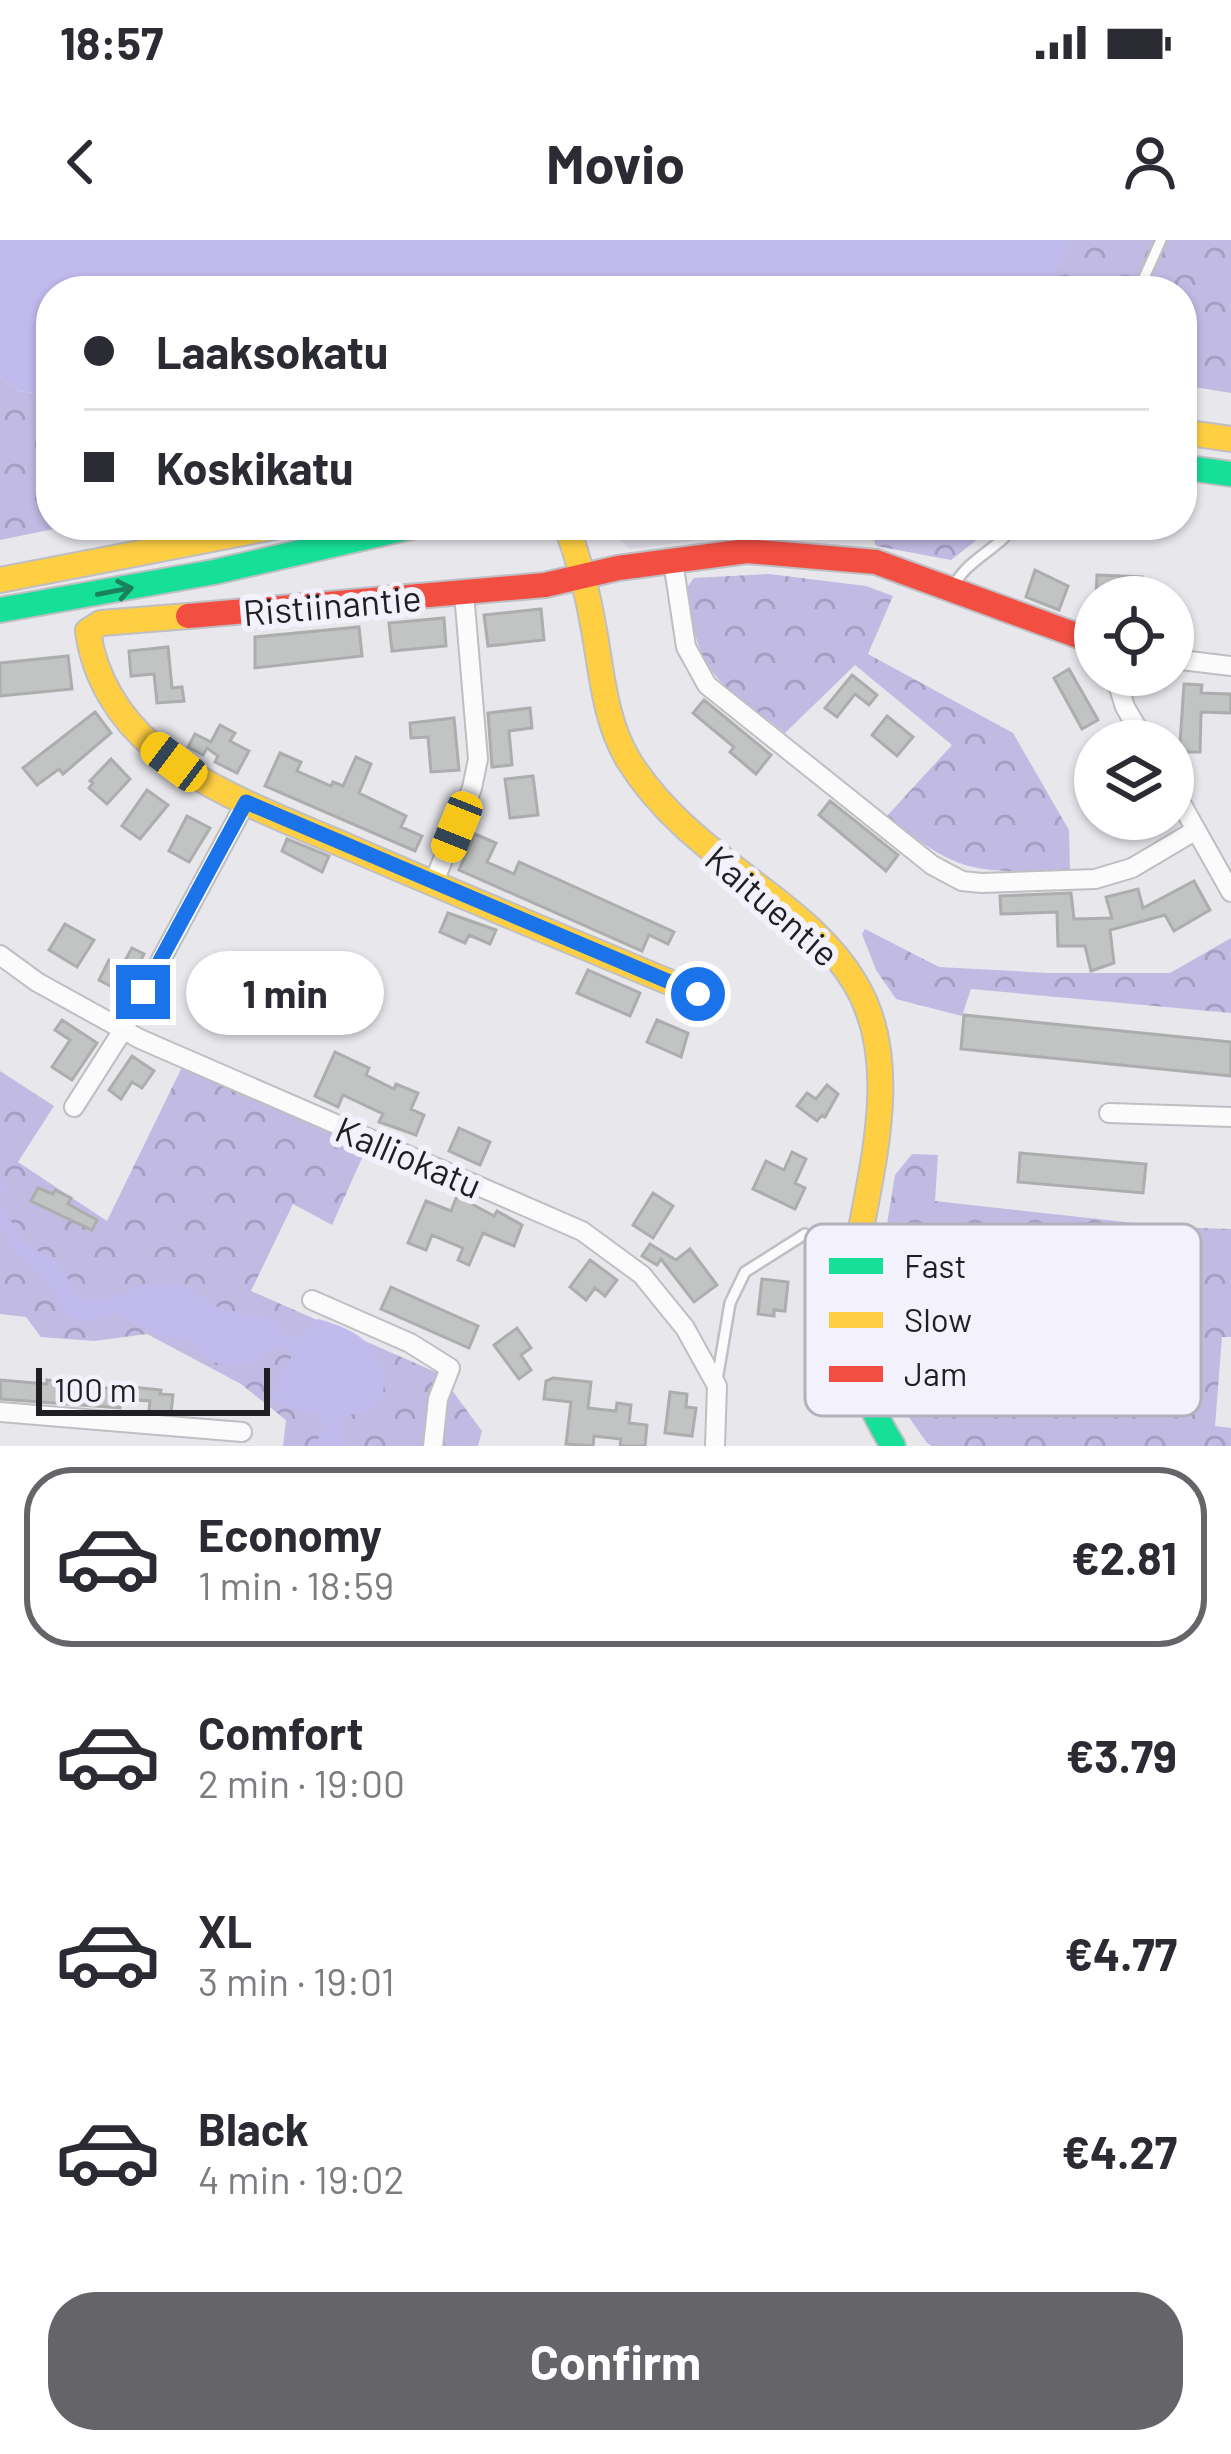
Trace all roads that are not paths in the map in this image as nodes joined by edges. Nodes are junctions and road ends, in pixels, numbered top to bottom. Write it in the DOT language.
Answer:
graph roads {
  1 [pos="1161,240"];
  2 [pos="1145,276"];
  3 [pos="1197,434"];
  4 [pos="1231,439"];
  5 [pos="1197,469"];
  6 [pos="1231,474"];
  7 [pos="207,540"];
  8 [pos="356,540"];
  9 [pos="571,540"];
  10 [pos="1005,540"];
  11 [pos="674,561"];
  12 [pos="584,576"];
  13 [pos="0,580"];
  14 [pos="951,591"];
  15 [pos="464,593"];
  16 [pos="0,610"];
  17 [pos="1074,635"];
  18 [pos="1194,662"];
  19 [pos="1231,666"];
  20 [pos="246,802"];
  21 [pos="1194,826"];
  22 [pos="1196,830"];
  23 [pos="434,884"];
  24 [pos="1231,892"];
  25 [pos="0,955"];
  26 [pos="698,994"];
  27 [pos="123,1030"];
  28 [pos="74,1107"];
  29 [pos="1108,1113"];
  30 [pos="1231,1117"];
  31 [pos="860,1224"];
  32 [pos="805,1234"];
  33 [pos="312,1300"];
  34 [pos="717,1386"];
  35 [pos="0,1412"];
  36 [pos="872,1416"];
  37 [pos="242,1432"];
  38 [pos="433,1446"];
  39 [pos="715,1446"];
  40 [pos="893,1446"];
  1 -- 2 [label="lane"];
  3 -- 4 [label="main road"];
  5 -- 6 [label="main road"];
  7 -- 13 [label="main road"];
  16 -- 8 [label="main road, one-way"];
  9 -- 12 [label="main road, Kaituentie"];
  10 -- 14 [label="lane"];
  11 -- 12 [label="main road, Ristiinantie"];
  11 -- 14 [label="main road, Ristiinantie"];
  11 -- 22 [label="street"];
  12 -- 15 [label="main road, Ristiinantie"];
  12 -- 31 [label="main road, Kaituentie"];
  14 -- 17 [label="main road, Ristiinantie"];
  15 -- 20 [label="main road, Ristiinantie"];
  15 -- 23 [label="street"];
  18 -- 19 [label="street"];
  20 -- 23 [label="main road"];
  20 -- 27 [label="street"];
  21 -- 22 [label="street"];
  22 -- 24 [label="street"];
  23 -- 26 [label="main road"];
  25 -- 27 [label="street, Kalliokatu"];
  27 -- 28 [label="street"];
  27 -- 34 [label="street, Kalliokatu"];
  29 -- 30 [label="street"];
  32 -- 34 [label="lane"];
  33 -- 38 [label="street"];
  34 -- 39 [label="street"];
  35 -- 37 [label="street"];
  36 -- 40 [label="main road, Kaituentie"];
}
